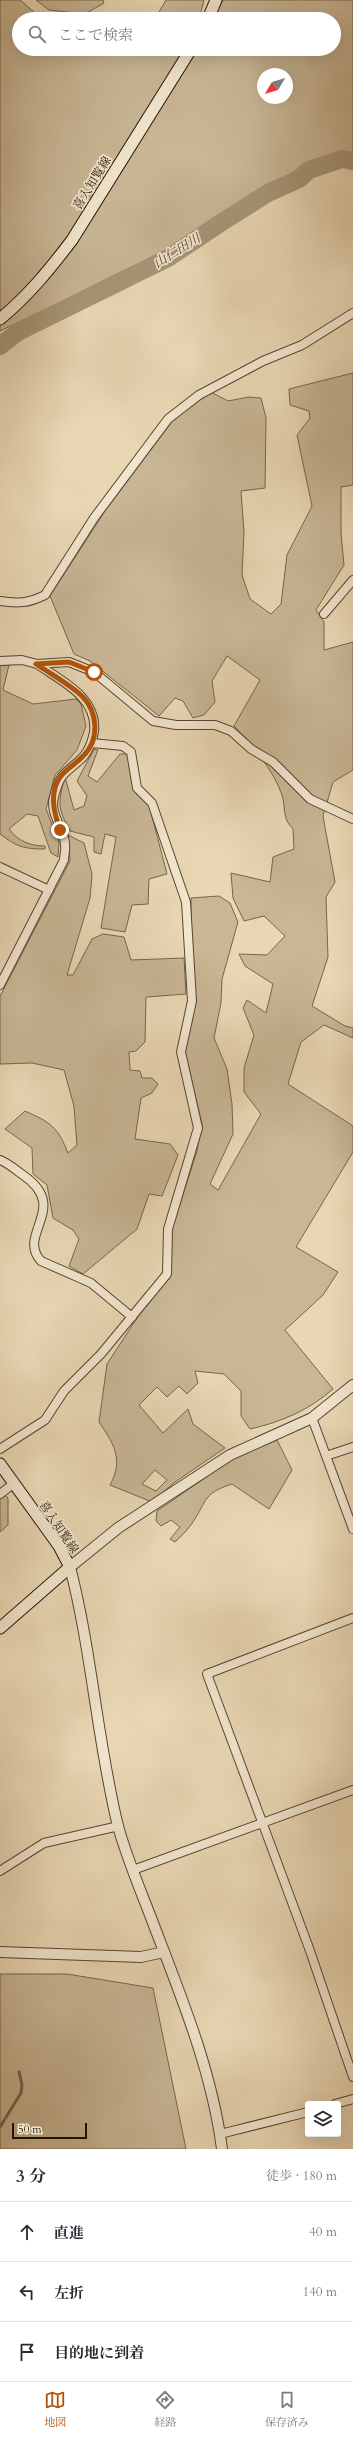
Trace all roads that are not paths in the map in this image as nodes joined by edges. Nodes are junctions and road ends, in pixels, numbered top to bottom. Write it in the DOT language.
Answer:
graph roads {
  1 [pos="216,0"];
  2 [pos="211,12"];
  3 [pos="187,56"];
  4 [pos="353,313"];
  5 [pos="0,319"];
  6 [pos="353,580"];
  7 [pos="0,602"];
  8 [pos="324,614"];
  9 [pos="0,661"];
  10 [pos="36,664"];
  11 [pos="92,743"];
  12 [pos="353,819"];
  13 [pos="0,867"];
  14 [pos="49,890"];
  15 [pos="0,985"];
  16 [pos="0,1160"];
  17 [pos="132,1317"];
  18 [pos="353,1385"];
  19 [pos="312,1418"];
  20 [pos="353,1446"];
  21 [pos="0,1448"];
  22 [pos="326,1456"];
  23 [pos="0,1464"];
  24 [pos="13,1484"];
  25 [pos="0,1494"];
  26 [pos="353,1529"];
  27 [pos="70,1567"];
  28 [pos="353,1618"];
  29 [pos="0,1628"];
  30 [pos="353,1790"];
  31 [pos="261,1824"];
  32 [pos="119,1826"];
  33 [pos="133,1870"];
  34 [pos="0,1871"];
  35 [pos="0,1952"];
  36 [pos="164,1952"];
  37 [pos="353,2077"];
  38 [pos="353,2099"];
  39 [pos="341,2102"];
  40 [pos="305,2113"];
  41 [pos="220,2134"];
  42 [pos="222,2149"];
  1 -- 2 [label="main road"];
  3 -- 5 [label="main road, 喜入知覧線"];
  4 -- 7 [label="street"];
  6 -- 8 [label="street"];
  9 -- 10 [label="street"];
  10 -- 11 [label="street"];
  10 -- 12 [label="street"];
  11 -- 14 [label="street"];
  11 -- 17 [label="street"];
  13 -- 14 [label="street"];
  14 -- 15 [label="street"];
  16 -- 17 [label="street"];
  17 -- 21 [label="street"];
  18 -- 19 [label="street"];
  19 -- 22 [label="street"];
  19 -- 27 [label="street"];
  20 -- 22 [label="street"];
  22 -- 26 [label="street"];
  23 -- 24 [label="main road, 喜入知覧線"];
  24 -- 25 [label="street"];
  24 -- 27 [label="main road, 喜入知覧線"];
  27 -- 29 [label="main road, 喜入知覧線"];
  27 -- 32 [label="street"];
  28 -- 31 [label="street"];
  30 -- 31 [label="street"];
  31 -- 33 [label="street"];
  31 -- 37 [label="street"];
  32 -- 33 [label="street"];
  32 -- 34 [label="street"];
  33 -- 36 [label="street"];
  35 -- 36 [label="street"];
  36 -- 41 [label="street"];
  38 -- 39 [label="street"];
  40 -- 41 [label="street"];
  41 -- 42 [label="street"];
}
